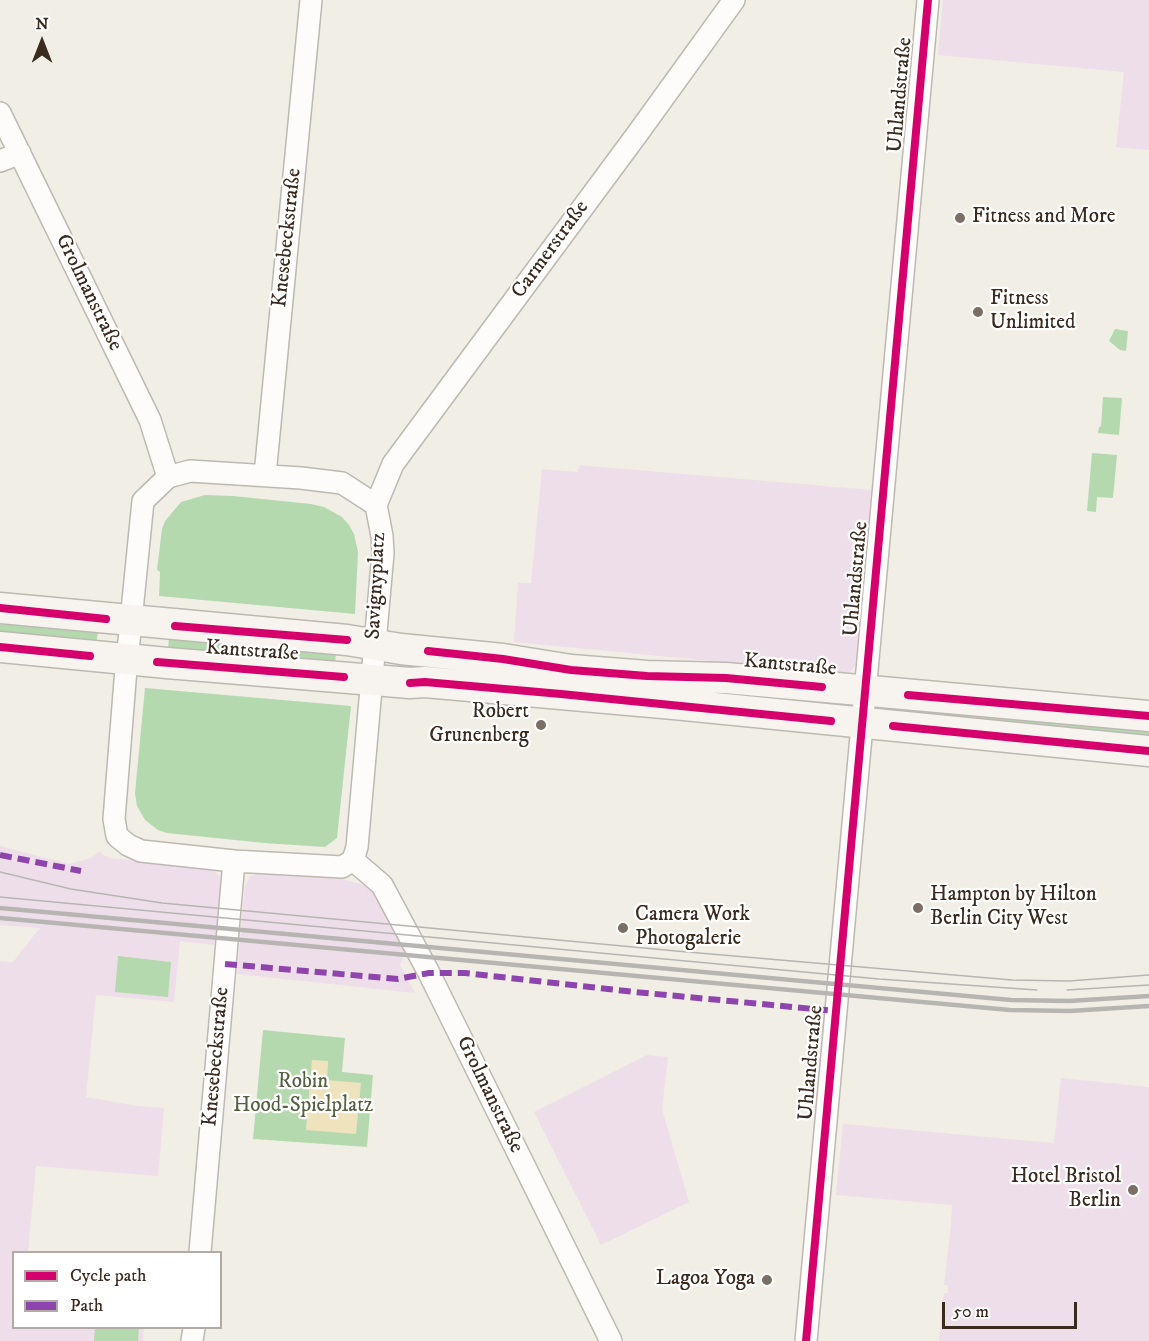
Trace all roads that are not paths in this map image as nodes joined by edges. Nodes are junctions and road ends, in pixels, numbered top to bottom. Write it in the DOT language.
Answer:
graph roads {
  1 [pos="311,0"];
  2 [pos="734,0"];
  3 [pos="928,0"];
  4 [pos="0,113"];
  5 [pos="20,153"];
  6 [pos="0,161"];
  7 [pos="265,475"];
  8 [pos="168,477"];
  9 [pos="376,505"];
  10 [pos="0,608"];
  11 [pos="131,621"];
  12 [pos="374,643"];
  13 [pos="0,647"];
  14 [pos="128,659"];
  15 [pos="371,680"];
  16 [pos="865,691"];
  17 [pos="1149,716"];
  18 [pos="862,723"];
  19 [pos="1149,752"];
  20 [pos="353,860"];
  21 [pos="234,861"];
  22 [pos="200,1251"];
  23 [pos="611,1341"];
  24 [pos="806,1341"];
  1 -- 7 [label="street, Knesebeckstraße"];
  2 -- 9 [label="street, Carmerstraße"];
  3 -- 16 [label="street, Uhlandstraße"];
  4 -- 5 [label="street, Grolmanstraße"];
  5 -- 6 [label="street"];
  5 -- 8 [label="street, Grolmanstraße"];
  7 -- 8 [label="street, Savignyplatz"];
  7 -- 9 [label="street, Savignyplatz"];
  8 -- 11 [label="street"];
  9 -- 12 [label="street, Savignyplatz"];
  10 -- 11 [label="main road, Kantstraße"];
  11 -- 12 [label="main road, Kantstraße"];
  11 -- 14 [label="street"];
  12 -- 15 [label="street, Savignyplatz"];
  12 -- 16 [label="main road, Kantstraße"];
  13 -- 14 [label="main road, Kantstraße"];
  14 -- 15 [label="main road, Kantstraße"];
  14 -- 21 [label="street"];
  15 -- 18 [label="main road, Kantstraße"];
  15 -- 20 [label="street, Savignyplatz"];
  16 -- 17 [label="main road, Kantstraße"];
  16 -- 18 [label="street, Uhlandstraße"];
  18 -- 19 [label="main road, Kantstraße"];
  18 -- 24 [label="street, Uhlandstraße"];
  20 -- 21 [label="street"];
  20 -- 23 [label="street, Grolmanstraße"];
  21 -- 22 [label="street, Knesebeckstraße"];
}
